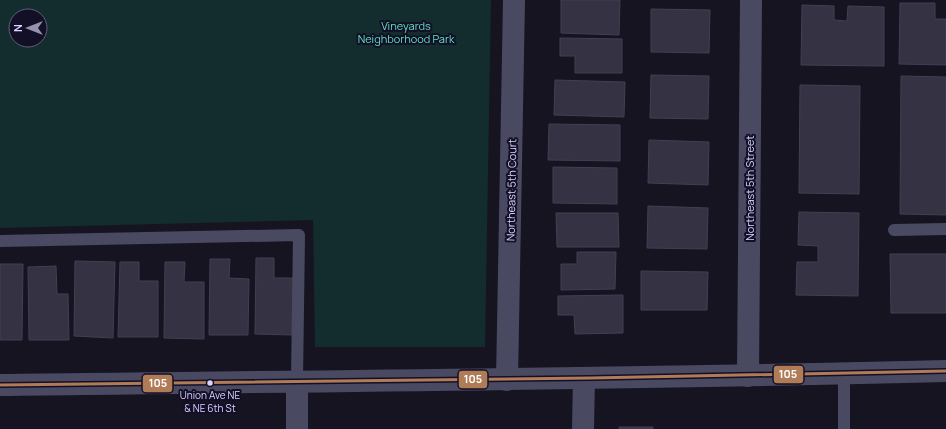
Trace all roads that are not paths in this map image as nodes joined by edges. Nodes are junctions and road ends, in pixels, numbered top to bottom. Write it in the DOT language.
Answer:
graph roads {
  1 [pos="514,0"];
  2 [pos="751,0"];
  3 [pos="946,229"];
  4 [pos="894,230"];
  5 [pos="0,241"];
  6 [pos="946,371"];
  7 [pos="844,373"];
  8 [pos="748,376"];
  9 [pos="584,378"];
  10 [pos="507,380"];
  11 [pos="297,381"];
  12 [pos="0,384"];
  13 [pos="297,429"];
  14 [pos="583,429"];
  15 [pos="844,429"];
  1 -- 10 [label="street, Northeast 5th Court"];
  2 -- 8 [label="street, Northeast 5th Street"];
  3 -- 4 [label="lane"];
  5 -- 11 [label="lane"];
  6 -- 7 [label="street"];
  7 -- 8 [label="street"];
  7 -- 15 [label="lane"];
  8 -- 9 [label="street"];
  9 -- 10 [label="street"];
  9 -- 14 [label="street"];
  10 -- 11 [label="street"];
  11 -- 12 [label="street"];
  11 -- 13 [label="street"];
}
